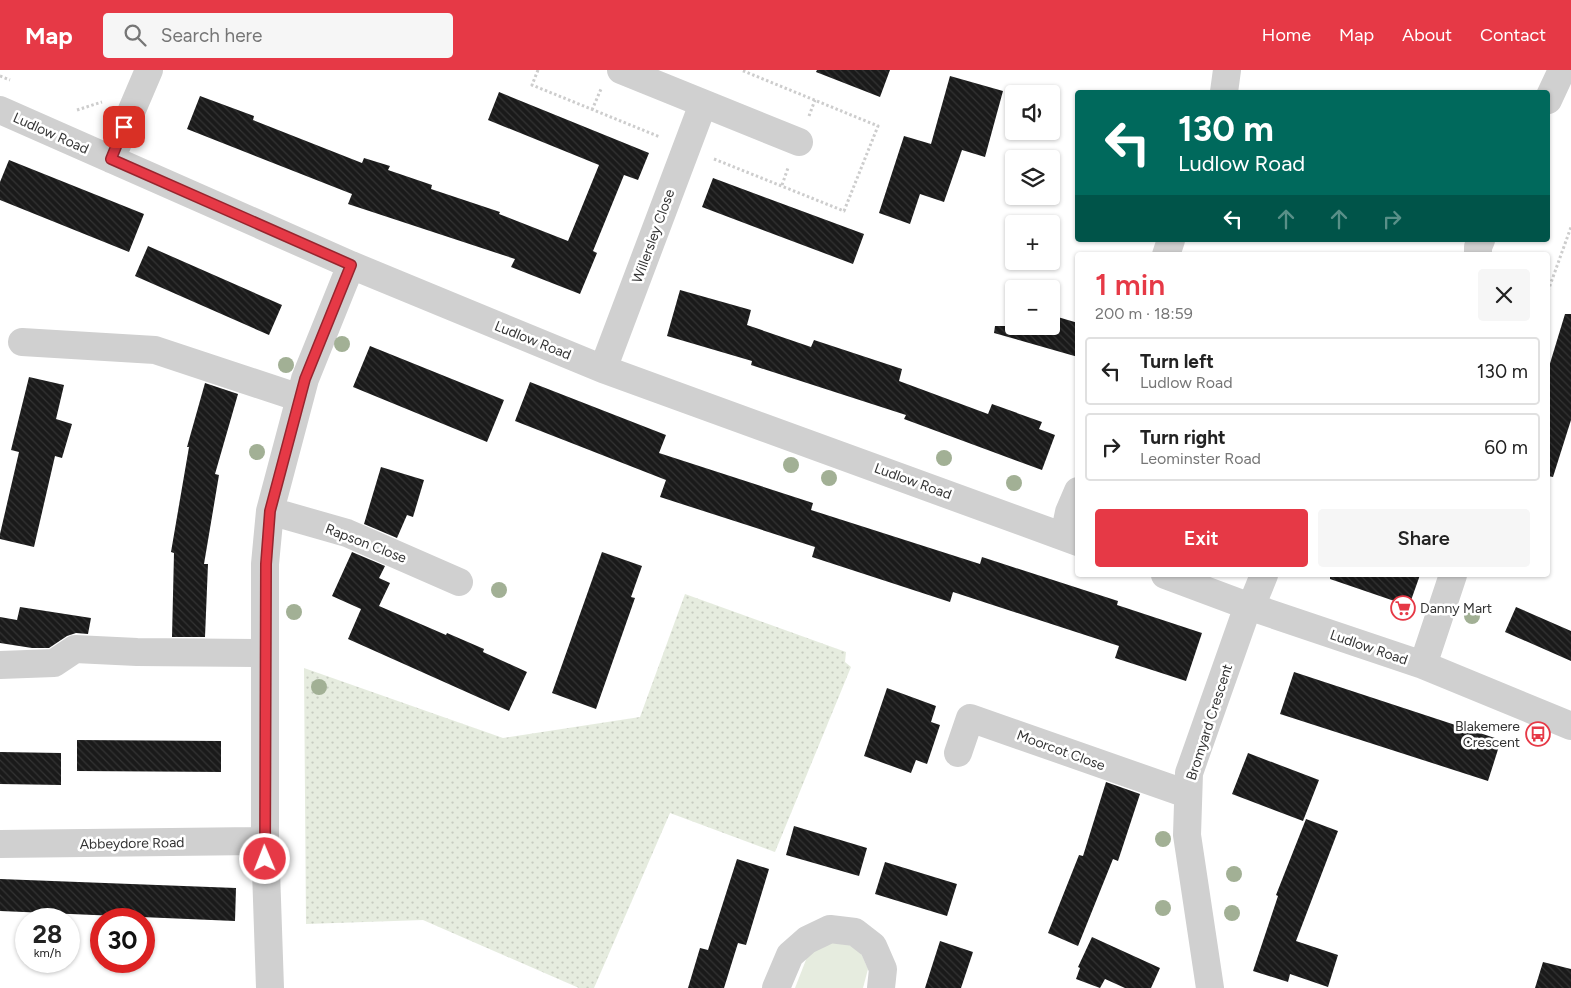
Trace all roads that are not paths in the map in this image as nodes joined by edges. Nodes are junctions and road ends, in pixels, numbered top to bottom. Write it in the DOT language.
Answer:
graph roads {
  1 [pos="149,70"];
  2 [pos="621,70"];
  3 [pos="1227,70"];
  4 [pos="1562,70"];
  5 [pos="1224,90"];
  6 [pos="1550,96"];
  7 [pos="703,104"];
  8 [pos="0,110"];
  9 [pos="799,142"];
  10 [pos="111,159"];
  11 [pos="351,265"];
  12 [pos="22,342"];
  13 [pos="602,369"];
  14 [pos="300,398"];
  15 [pos="1075,499"];
  16 [pos="270,511"];
  17 [pos="1071,539"];
  18 [pos="1170,577"];
  19 [pos="1263,577"];
  20 [pos="1452,577"];
  21 [pos="459,582"];
  22 [pos="1249,607"];
  23 [pos="265,653"];
  24 [pos="0,665"];
  25 [pos="1422,665"];
  26 [pos="1571,726"];
  27 [pos="958,753"];
  28 [pos="1187,794"];
  29 [pos="265,841"];
  30 [pos="0,844"];
  31 [pos="270,988"];
  32 [pos="776,988"];
  33 [pos="881,988"];
  34 [pos="1210,988"];
  1 -- 10 [label="street"];
  2 -- 7 [label="street"];
  3 -- 5 [label="street"];
  4 -- 6 [label="street"];
  7 -- 9 [label="street"];
  7 -- 13 [label="street, Willersley Close"];
  8 -- 10 [label="street, Ludlow Road"];
  10 -- 11 [label="street, Ludlow Road"];
  11 -- 13 [label="street, Ludlow Road"];
  11 -- 14 [label="street"];
  12 -- 14 [label="street"];
  13 -- 17 [label="street, Ludlow Road"];
  14 -- 16 [label="street"];
  15 -- 17 [label="street"];
  16 -- 21 [label="street, Rapson Close"];
  16 -- 23 [label="street"];
  18 -- 22 [label="street, Ludlow Road"];
  19 -- 22 [label="street, Bromyard Crescent"];
  20 -- 25 [label="street"];
  22 -- 25 [label="street, Ludlow Road"];
  22 -- 28 [label="street, Bromyard Crescent"];
  23 -- 24 [label="street"];
  23 -- 29 [label="street"];
  25 -- 26 [label="street, Ludlow Road"];
  27 -- 28 [label="street, Moorcot Close"];
  28 -- 34 [label="street, Bromyard Crescent"];
  29 -- 30 [label="street, Abbeydore Road"];
  29 -- 31 [label="street"];
  32 -- 33 [label="street"];
}
